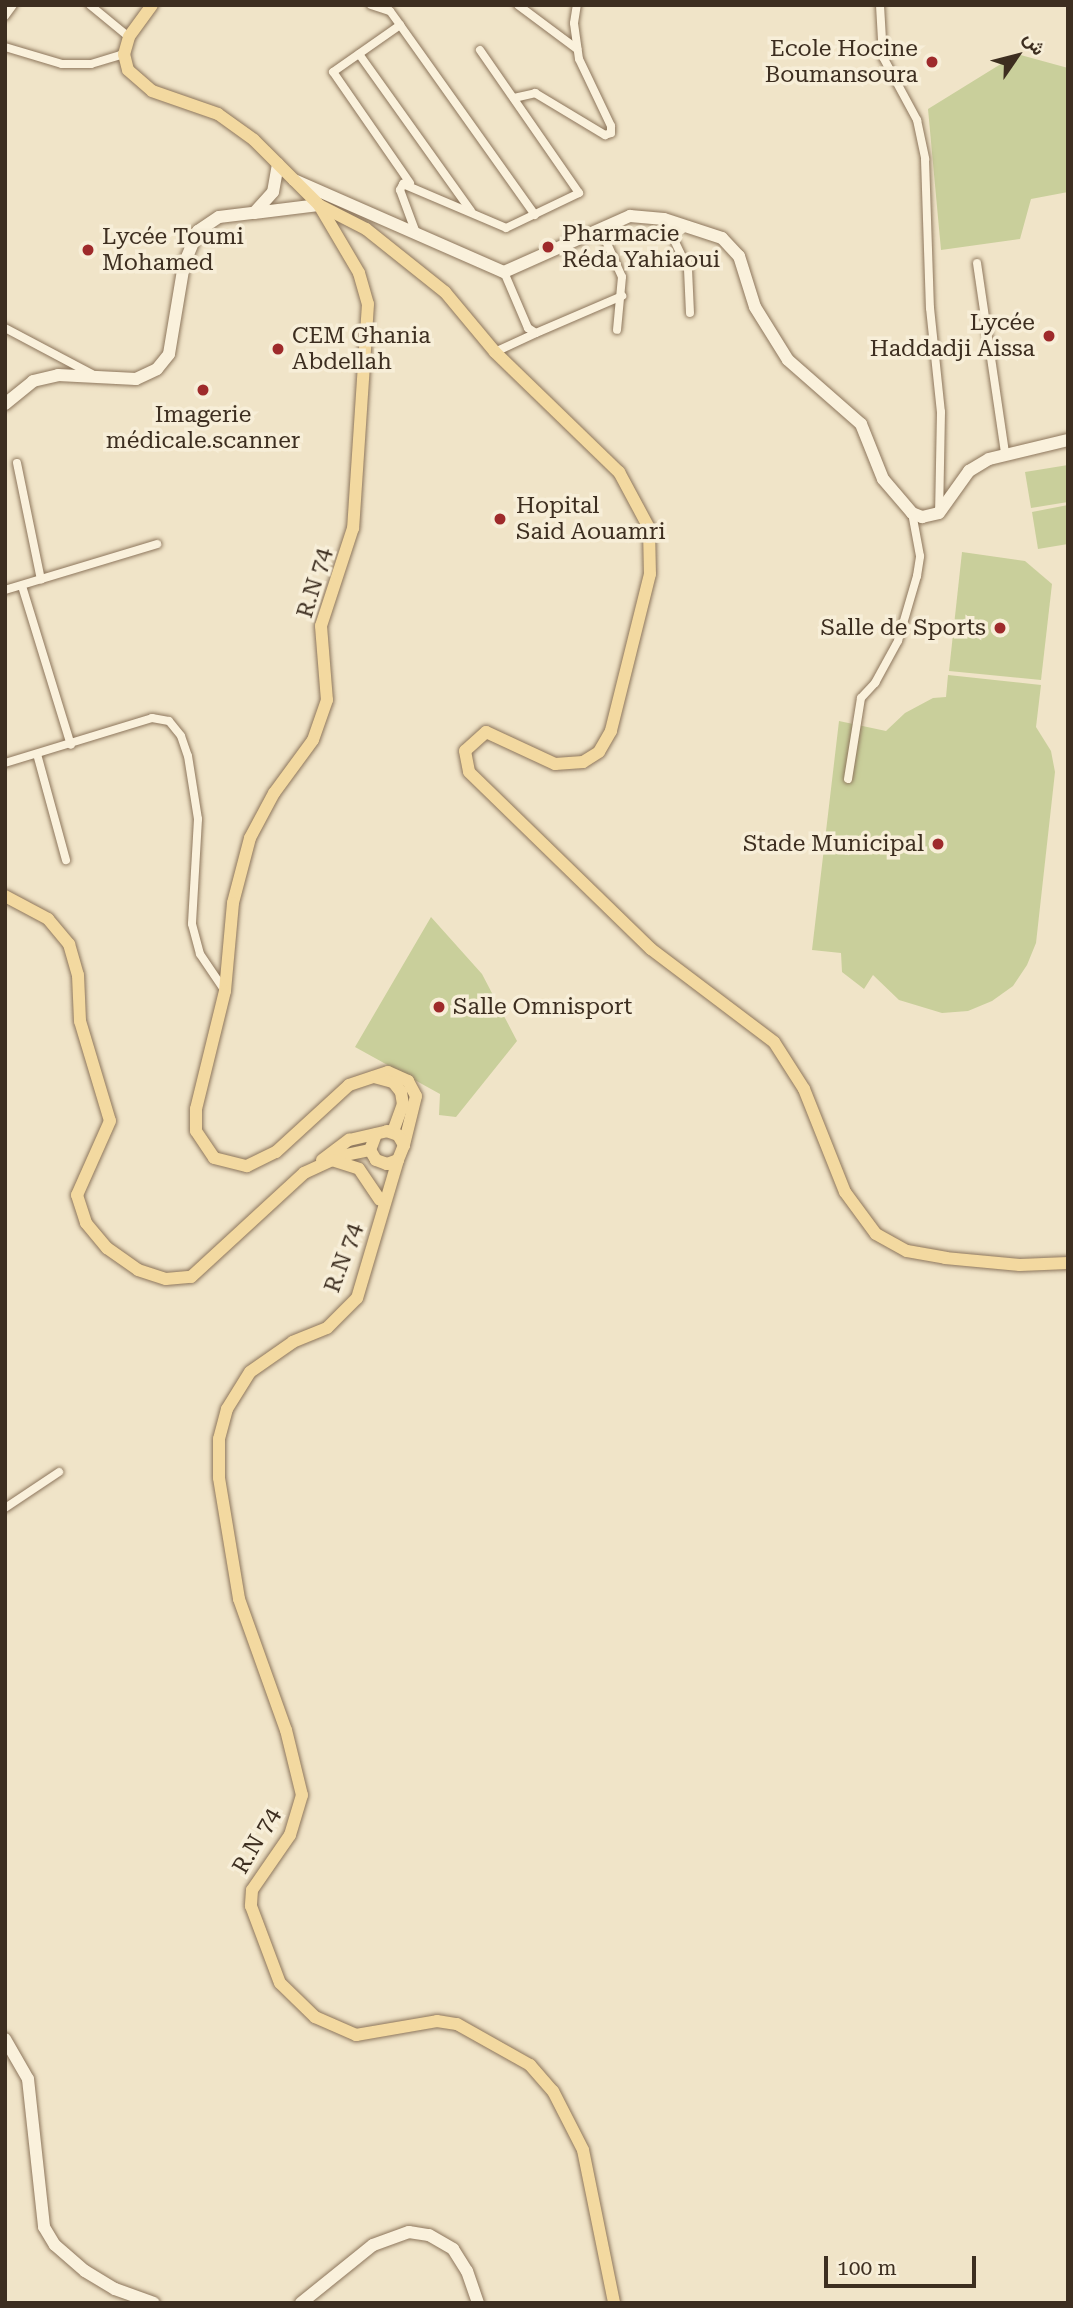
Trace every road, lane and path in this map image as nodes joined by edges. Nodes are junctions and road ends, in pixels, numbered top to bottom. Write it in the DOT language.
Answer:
graph roads {
  1 [pos="13,5"];
  2 [pos="90,5"];
  3 [pos="152,5"];
  4 [pos="371,5"];
  5 [pos="518,5"];
  6 [pos="568,5"];
  7 [pos="577,5"];
  8 [pos="880,5"];
  9 [pos="6,14"];
  10 [pos="574,23"];
  11 [pos="400,24"];
  12 [pos="129,37"];
  13 [pos="5,47"];
  14 [pos="577,49"];
  15 [pos="480,50"];
  16 [pos="124,54"];
  17 [pos="359,54"];
  18 [pos="514,97"];
  19 [pos="278,164"];
  20 [pos="294,180"];
  21 [pos="410,183"];
  22 [pos="319,205"];
  23 [pos="254,213"];
  24 [pos="473,214"];
  25 [pos="535,215"];
  26 [pos="664,219"];
  27 [pos="601,230"];
  28 [pos="416,233"];
  29 [pos="977,263"];
  30 [pos="504,271"];
  31 [pos="622,296"];
  32 [pos="690,313"];
  33 [pos="5,328"];
  34 [pos="617,330"];
  35 [pos="536,333"];
  36 [pos="495,352"];
  37 [pos="97,376"];
  38 [pos="5,404"];
  39 [pos="1068,440"];
  40 [pos="1005,453"];
  41 [pos="17,463"];
  42 [pos="912,513"];
  43 [pos="939,513"];
  44 [pos="158,544"];
  45 [pos="41,580"];
  46 [pos="22,586"];
  47 [pos="5,590"];
  48 [pos="71,745"];
  49 [pos="37,754"];
  50 [pos="5,763"];
  51 [pos="848,779"];
  52 [pos="66,860"];
  53 [pos="5,896"];
  54 [pos="225,991"];
  55 [pos="370,1076"];
  56 [pos="393,1132"];
  57 [pos="376,1134"];
  58 [pos="404,1145"];
  59 [pos="373,1155"];
  60 [pos="331,1160"];
  61 [pos="398,1160"];
  62 [pos="317,1166"];
  63 [pos="380,1200"];
  64 [pos="381,1217"];
  65 [pos="1068,1263"];
  66 [pos="60,1472"];
  67 [pos="5,1508"];
  68 [pos="5,2039"];
  69 [pos="155,2303"];
  70 [pos="301,2303"];
  71 [pos="478,2303"];
  72 [pos="614,2303"];
  1 -- 9 [label="street"];
  2 -- 12 [label="street"];
  3 -- 12 [label="main road"];
  4 -- 11 [label="street"];
  5 -- 14 [label="street"];
  6 -- 10 [label="street"];
  7 -- 10 [label="street"];
  8 -- 43 [label="street"];
  10 -- 14 [label="street"];
  11 -- 17 [label="street"];
  11 -- 25 [label="street"];
  12 -- 16 [label="main road"];
  13 -- 16 [label="street"];
  14 -- 18 [label="street"];
  15 -- 18 [label="street"];
  16 -- 19 [label="main road, R.N 74"];
  17 -- 21 [label="street"];
  17 -- 24 [label="street"];
  18 -- 25 [label="street"];
  19 -- 20 [label="main road, R.N 74"];
  19 -- 23 [label="street"];
  20 -- 22 [label="main road, R.N 74"];
  20 -- 28 [label="street"];
  21 -- 24 [label="street"];
  21 -- 28 [label="street"];
  22 -- 23 [label="street"];
  22 -- 36 [label="main road"];
  22 -- 54 [label="main road, R.N 74"];
  23 -- 37 [label="street"];
  24 -- 25 [label="street"];
  26 -- 27 [label="street"];
  26 -- 32 [label="street"];
  26 -- 42 [label="street"];
  27 -- 30 [label="street"];
  27 -- 31 [label="street"];
  28 -- 30 [label="street"];
  29 -- 40 [label="street"];
  30 -- 35 [label="street"];
  31 -- 34 [label="street"];
  31 -- 35 [label="street"];
  33 -- 37 [label="street"];
  35 -- 36 [label="street"];
  36 -- 65 [label="main road"];
  37 -- 38 [label="street"];
  39 -- 40 [label="street"];
  40 -- 43 [label="street"];
  41 -- 45 [label="street"];
  42 -- 43 [label="street"];
  42 -- 51 [label="street"];
  44 -- 45 [label="street"];
  45 -- 46 [label="street"];
  46 -- 47 [label="street"];
  46 -- 48 [label="street"];
  48 -- 49 [label="street"];
  48 -- 54 [label="street"];
  49 -- 50 [label="street"];
  49 -- 52 [label="street"];
  53 -- 62 [label="main road"];
  54 -- 55 [label="main road, R.N 74"];
  55 -- 56 [label="main road"];
  55 -- 58 [label="main road, R.N 74"];
  56 -- 57 [label="main road"];
  56 -- 58 [label="main road"];
  57 -- 59 [label="main road, R.N 74"];
  57 -- 62 [label="main road"];
  58 -- 61 [label="main road, R.N 74"];
  59 -- 60 [label="main road"];
  59 -- 61 [label="main road"];
  59 -- 63 [label="main road, R.N 74"];
  60 -- 62 [label="main road"];
  60 -- 63 [label="main road"];
  61 -- 64 [label="main road, R.N 74"];
  63 -- 64 [label="main road, R.N 74"];
  64 -- 72 [label="main road, R.N 74"];
  66 -- 67 [label="street"];
  68 -- 69 [label="street"];
  70 -- 71 [label="street"];
}
